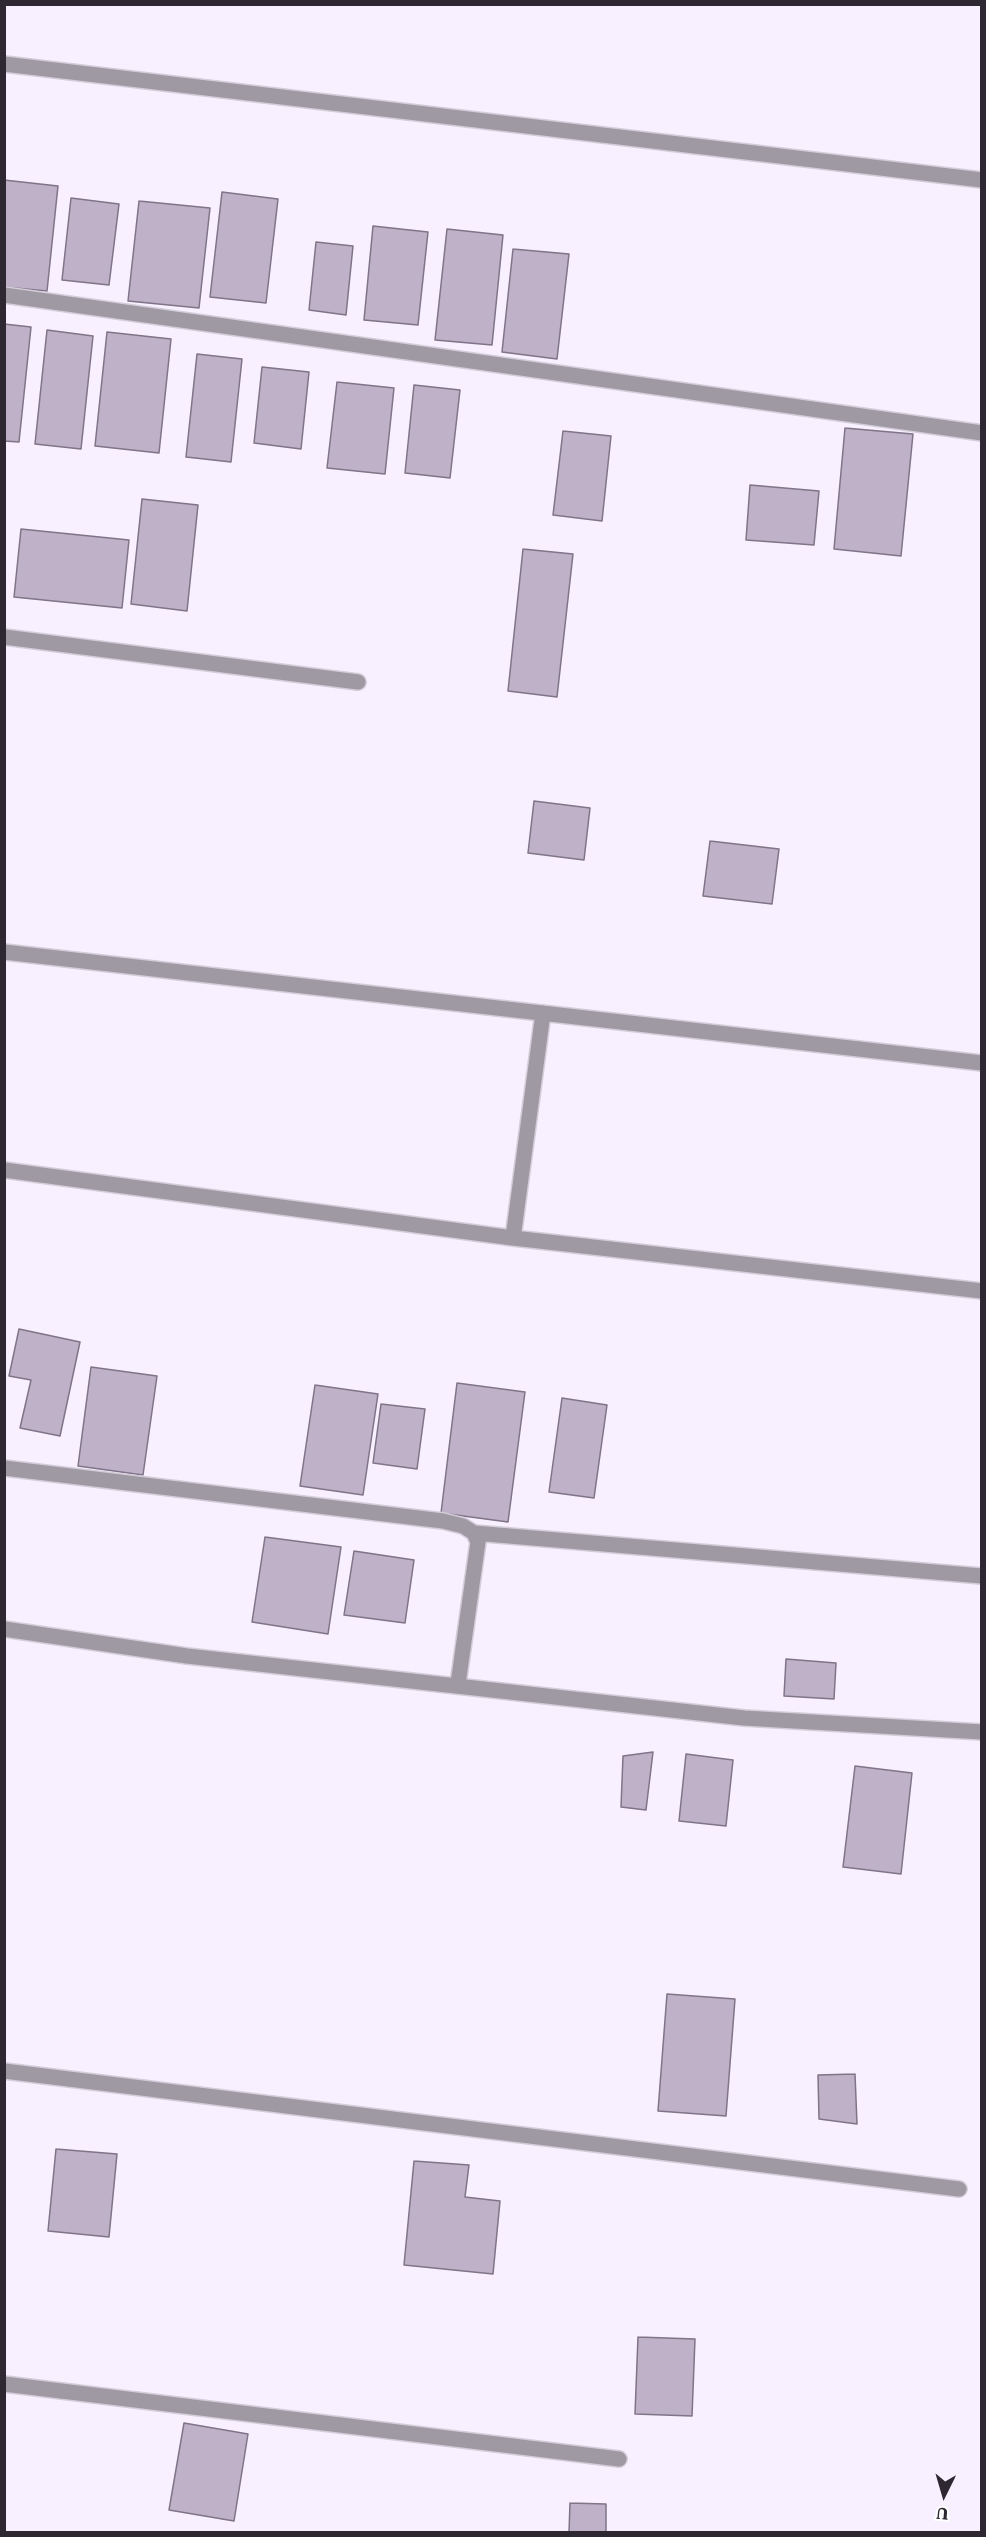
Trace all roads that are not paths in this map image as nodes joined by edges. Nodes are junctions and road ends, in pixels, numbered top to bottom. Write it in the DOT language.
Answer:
graph roads {
  1 [pos="4,64"];
  2 [pos="981,180"];
  3 [pos="4,295"];
  4 [pos="981,433"];
  5 [pos="4,637"];
  6 [pos="358,682"];
  7 [pos="4,952"];
  8 [pos="543,1013"];
  9 [pos="981,1063"];
  10 [pos="4,1170"];
  11 [pos="513,1238"];
  12 [pos="981,1290"];
  13 [pos="4,1468"];
  14 [pos="474,1533"];
  15 [pos="981,1576"];
  16 [pos="4,1629"];
  17 [pos="458,1684"];
  18 [pos="981,1732"];
  19 [pos="4,2071"];
  20 [pos="958,2189"];
  21 [pos="4,2384"];
  22 [pos="619,2459"];
  1 -- 2 [label="street"];
  3 -- 4 [label="street"];
  5 -- 6 [label="street"];
  7 -- 8 [label="street"];
  8 -- 9 [label="street"];
  8 -- 11 [label="street"];
  10 -- 11 [label="street"];
  11 -- 12 [label="street"];
  13 -- 14 [label="street"];
  14 -- 15 [label="street"];
  14 -- 17 [label="street"];
  16 -- 17 [label="street"];
  17 -- 18 [label="street"];
  19 -- 20 [label="street"];
  21 -- 22 [label="street"];
}
